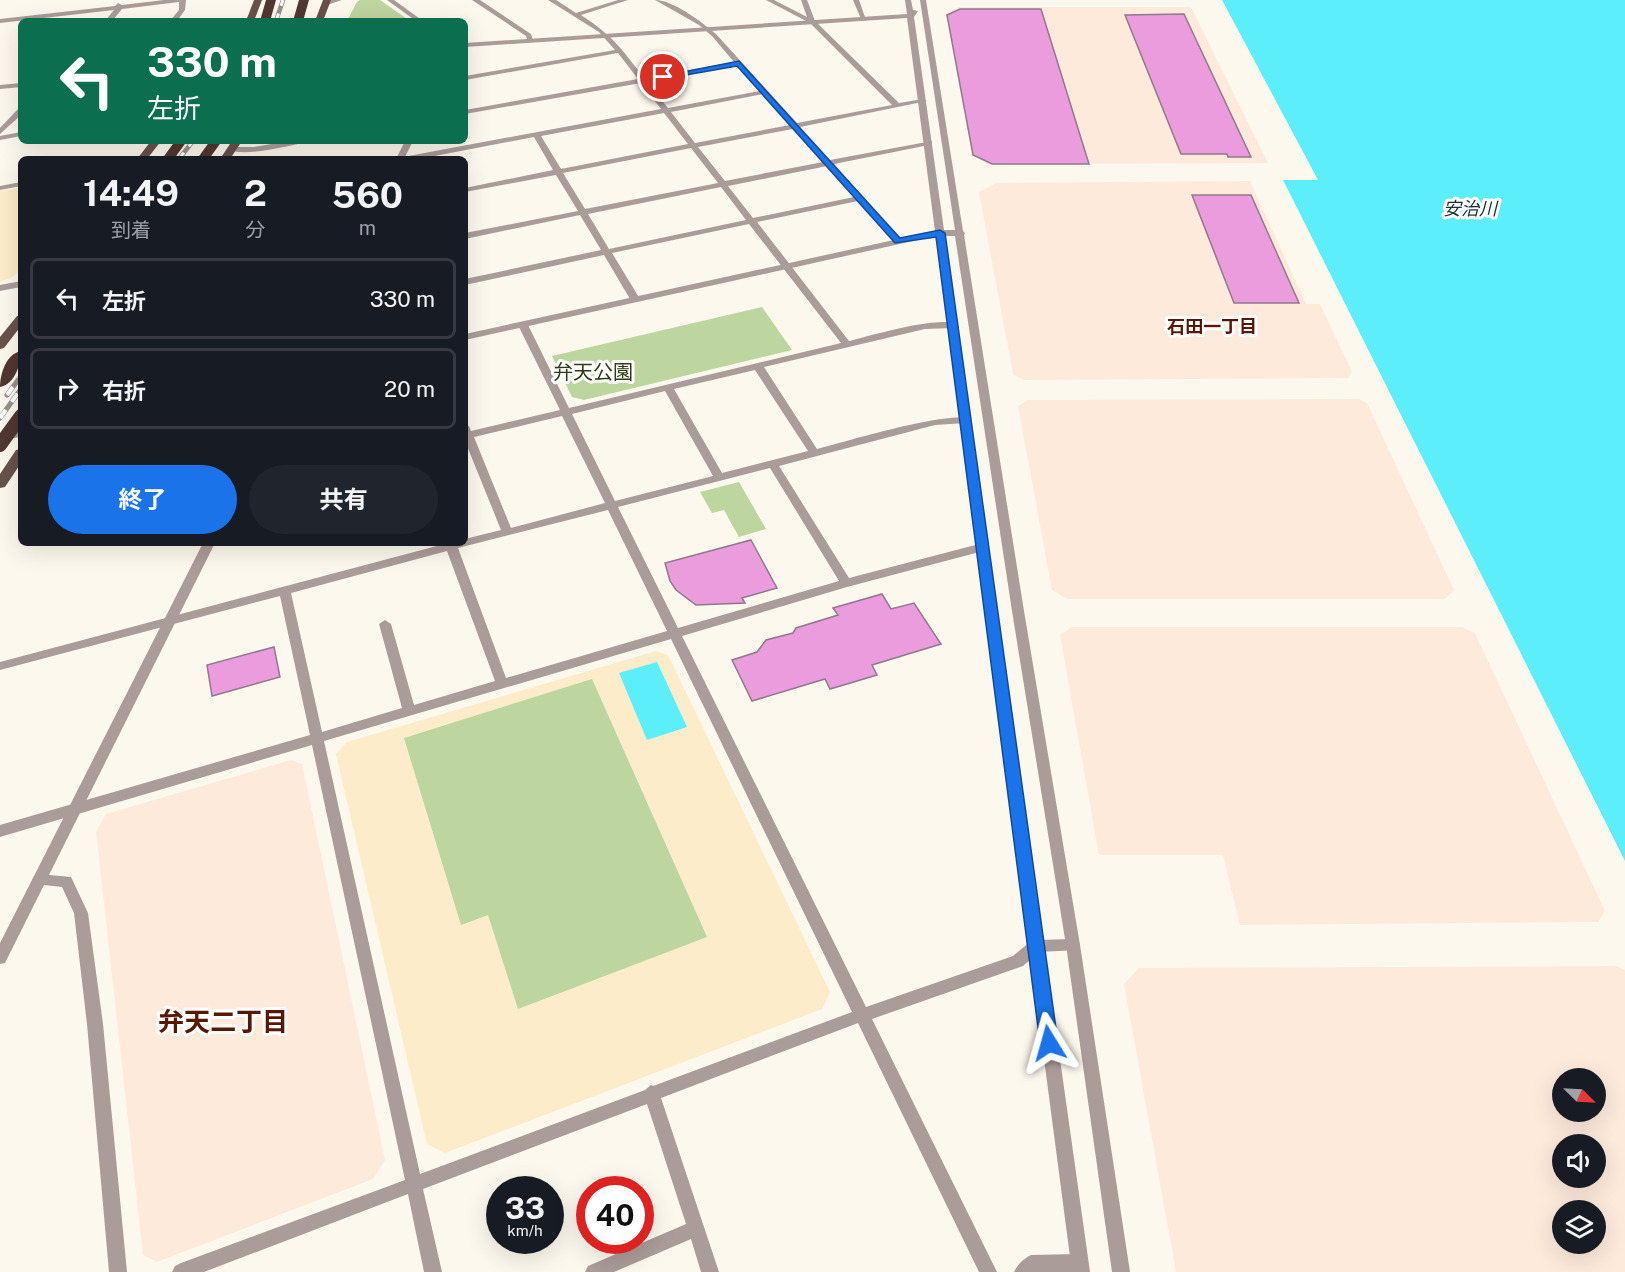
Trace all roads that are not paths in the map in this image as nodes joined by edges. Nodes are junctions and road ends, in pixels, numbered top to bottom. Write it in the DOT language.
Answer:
graph roads {
  1 [pos="112,0"];
  2 [pos="182,0"];
  3 [pos="258,0"];
  4 [pos="271,0"];
  5 [pos="304,0"];
  6 [pos="339,0"];
  7 [pos="390,0"];
  8 [pos="475,0"];
  9 [pos="551,0"];
  10 [pos="626,0"];
  11 [pos="658,0"];
  12 [pos="769,0"];
  13 [pos="804,0"];
  14 [pos="856,0"];
  15 [pos="908,0"];
  16 [pos="327,1"];
  17 [pos="923,1"];
  18 [pos="120,7"];
  19 [pos="575,15"];
  20 [pos="911,16"];
  21 [pos="18,18"];
  22 [pos="19,18"];
  23 [pos="111,18"];
  24 [pos="175,18"];
  25 [pos="251,18"];
  26 [pos="266,18"];
  27 [pos="299,18"];
  28 [pos="320,18"];
  29 [pos="416,18"];
  30 [pos="864,19"];
  31 [pos="1,20"];
  32 [pos="812,22"];
  33 [pos="708,29"];
  34 [pos="607,36"];
  35 [pos="530,40"];
  36 [pos="468,45"];
  37 [pos="620,51"];
  38 [pos="739,63"];
  39 [pos="468,77"];
  40 [pos="644,80"];
  41 [pos="18,85"];
  42 [pos="0,87"];
  43 [pos="764,92"];
  44 [pos="923,100"];
  45 [pos="896,105"];
  46 [pos="666,110"];
  47 [pos="468,111"];
  48 [pos="18,114"];
  49 [pos="793,126"];
  50 [pos="0,132"];
  51 [pos="18,135"];
  52 [pos="536,135"];
  53 [pos="0,138"];
  54 [pos="929,143"];
  55 [pos="154,144"];
  56 [pos="287,144"];
  57 [pos="235,145"];
  58 [pos="694,145"];
  59 [pos="144,156"];
  60 [pos="421,156"];
  61 [pos="827,163"];
  62 [pos="558,172"];
  63 [pos="723,184"];
  64 [pos="18,185"];
  65 [pos="0,188"];
  66 [pos="468,189"];
  67 [pos="859,198"];
  68 [pos="581,213"];
  69 [pos="752,221"];
  70 [pos="940,233"];
  71 [pos="961,233"];
  72 [pos="468,235"];
  73 [pos="898,241"];
  74 [pos="606,252"];
  75 [pos="786,266"];
  76 [pos="468,281"];
  77 [pos="18,285"];
  78 [pos="0,288"];
  79 [pos="635,299"];
  80 [pos="18,322"];
  81 [pos="523,325"];
  82 [pos="953,326"];
  83 [pos="468,337"];
  84 [pos="0,345"];
  85 [pos="848,345"];
  86 [pos="18,359"];
  87 [pos="759,366"];
  88 [pos="0,383"];
  89 [pos="668,388"];
  90 [pos="567,412"];
  91 [pos="18,420"];
  92 [pos="966,420"];
  93 [pos="468,433"];
  94 [pos="18,434"];
  95 [pos="0,437"];
  96 [pos="468,438"];
  97 [pos="0,445"];
  98 [pos="814,453"];
  99 [pos="18,457"];
  100 [pos="772,463"];
  101 [pos="719,477"];
  102 [pos="0,484"];
  103 [pos="610,505"];
  104 [pos="507,532"];
  105 [pos="468,542"];
  106 [pos="208,546"];
  107 [pos="413,546"];
  108 [pos="451,546"];
  109 [pos="983,547"];
  110 [pos="416,556"];
  111 [pos="846,583"];
  112 [pos="285,590"];
  113 [pos="171,620"];
  114 [pos="385,624"];
  115 [pos="675,633"];
  116 [pos="0,666"];
  117 [pos="502,684"];
  118 [pos="409,711"];
  119 [pos="316,737"];
  120 [pos="75,808"];
  121 [pos="0,831"];
  122 [pos="39,880"];
  123 [pos="1073,945"];
  124 [pos="1036,946"];
  125 [pos="0,958"];
  126 [pos="862,1015"];
  127 [pos="651,1093"];
  128 [pos="414,1185"];
  129 [pos="695,1228"];
  130 [pos="1080,1267"];
  131 [pos="118,1272"];
  132 [pos="181,1272"];
  133 [pos="433,1272"];
  134 [pos="594,1272"];
  135 [pos="710,1272"];
  136 [pos="988,1272"];
  137 [pos="1023,1272"];
  138 [pos="1121,1272"];
  1 -- 18 [label="street"];
  2 -- 18 [label="street"];
  2 -- 24 [label="street"];
  3 -- 25 [label="main road"];
  4 -- 26 [label="highway"];
  5 -- 27 [label="highway"];
  6 -- 16 [label="street"];
  7 -- 29 [label="street"];
  8 -- 35 [label="street"];
  9 -- 19 [label="street"];
  10 -- 19 [label="street"];
  11 -- 33 [label="street"];
  12 -- 32 [label="street"];
  13 -- 32 [label="street"];
  14 -- 30 [label="street"];
  15 -- 20 [label="street"];
  16 -- 28 [label="main road"];
  17 -- 20 [label="street"];
  17 -- 71 [label="street"];
  18 -- 22 [label="street"];
  18 -- 23 [label="street"];
  19 -- 34 [label="street"];
  20 -- 30 [label="street"];
  20 -- 44 [label="street"];
  21 -- 31 [label="street"];
  30 -- 32 [label="street"];
  32 -- 33 [label="street"];
  32 -- 45 [label="street"];
  33 -- 34 [label="street"];
  33 -- 38 [label="street"];
  34 -- 35 [label="street"];
  34 -- 37 [label="street"];
  35 -- 36 [label="street"];
  37 -- 39 [label="street"];
  37 -- 40 [label="street"];
  38 -- 40 [label="street"];
  38 -- 43 [label="street"];
  40 -- 46 [label="street"];
  40 -- 47 [label="street"];
  41 -- 42 [label="street"];
  43 -- 46 [label="street"];
  43 -- 49 [label="street"];
  44 -- 45 [label="street"];
  44 -- 54 [label="street"];
  45 -- 49 [label="street"];
  46 -- 52 [label="street"];
  46 -- 58 [label="street"];
  48 -- 50 [label="street"];
  49 -- 58 [label="street"];
  49 -- 61 [label="street"];
  51 -- 53 [label="street"];
  52 -- 60 [label="street"];
  52 -- 62 [label="street"];
  54 -- 61 [label="street"];
  54 -- 70 [label="street"];
  55 -- 59 [label="main road"];
  56 -- 57 [label="street"];
  58 -- 62 [label="street"];
  58 -- 63 [label="street"];
  61 -- 63 [label="street"];
  61 -- 67 [label="street"];
  62 -- 66 [label="street"];
  62 -- 68 [label="street"];
  63 -- 68 [label="street"];
  63 -- 69 [label="street"];
  64 -- 65 [label="street"];
  67 -- 69 [label="street"];
  67 -- 73 [label="street"];
  68 -- 72 [label="street"];
  68 -- 74 [label="street"];
  69 -- 74 [label="street"];
  69 -- 75 [label="street"];
  70 -- 71 [label="street"];
  70 -- 73 [label="street"];
  70 -- 82 [label="street"];
  71 -- 123 [label="street"];
  73 -- 75 [label="street"];
  74 -- 76 [label="street"];
  74 -- 79 [label="street"];
  75 -- 79 [label="street"];
  75 -- 85 [label="street"];
  77 -- 78 [label="street"];
  79 -- 81 [label="street"];
  80 -- 84 [label="main road"];
  81 -- 83 [label="street"];
  81 -- 90 [label="street"];
  82 -- 85 [label="street"];
  82 -- 92 [label="street"];
  85 -- 87 [label="street"];
  86 -- 88 [label="highway"];
  87 -- 89 [label="street"];
  87 -- 98 [label="street"];
  89 -- 90 [label="street"];
  89 -- 101 [label="street"];
  90 -- 93 [label="street"];
  90 -- 103 [label="street"];
  91 -- 97 [label="highway, bridge"];
  92 -- 98 [label="street"];
  92 -- 109 [label="street"];
  94 -- 95 [label="street"];
  96 -- 104 [label="street"];
  98 -- 100 [label="street"];
  99 -- 102 [label="main road"];
  100 -- 101 [label="street"];
  100 -- 111 [label="street"];
  101 -- 103 [label="street"];
  103 -- 104 [label="street"];
  103 -- 115 [label="street"];
  104 -- 105 [label="street"];
  106 -- 113 [label="street"];
  107 -- 110 [label="street"];
  108 -- 110 [label="street"];
  108 -- 117 [label="street"];
  109 -- 111 [label="street"];
  109 -- 124 [label="street"];
  110 -- 112 [label="street"];
  111 -- 115 [label="street"];
  112 -- 113 [label="street"];
  112 -- 119 [label="street"];
  113 -- 116 [label="street"];
  113 -- 120 [label="street"];
  114 -- 118 [label="street"];
  115 -- 117 [label="street"];
  115 -- 126 [label="street"];
  117 -- 118 [label="street"];
  118 -- 119 [label="street"];
  119 -- 120 [label="street"];
  119 -- 128 [label="street"];
  120 -- 121 [label="street"];
  120 -- 122 [label="street"];
  122 -- 125 [label="street"];
  122 -- 131 [label="street"];
  123 -- 124 [label="street"];
  123 -- 138 [label="street"];
  124 -- 126 [label="street"];
  124 -- 130 [label="street"];
  126 -- 127 [label="street"];
  126 -- 136 [label="street"];
  127 -- 128 [label="street"];
  127 -- 129 [label="street"];
  128 -- 132 [label="street"];
  128 -- 133 [label="street"];
  129 -- 134 [label="street"];
  129 -- 135 [label="street"];
  130 -- 137 [label="street"];
}
